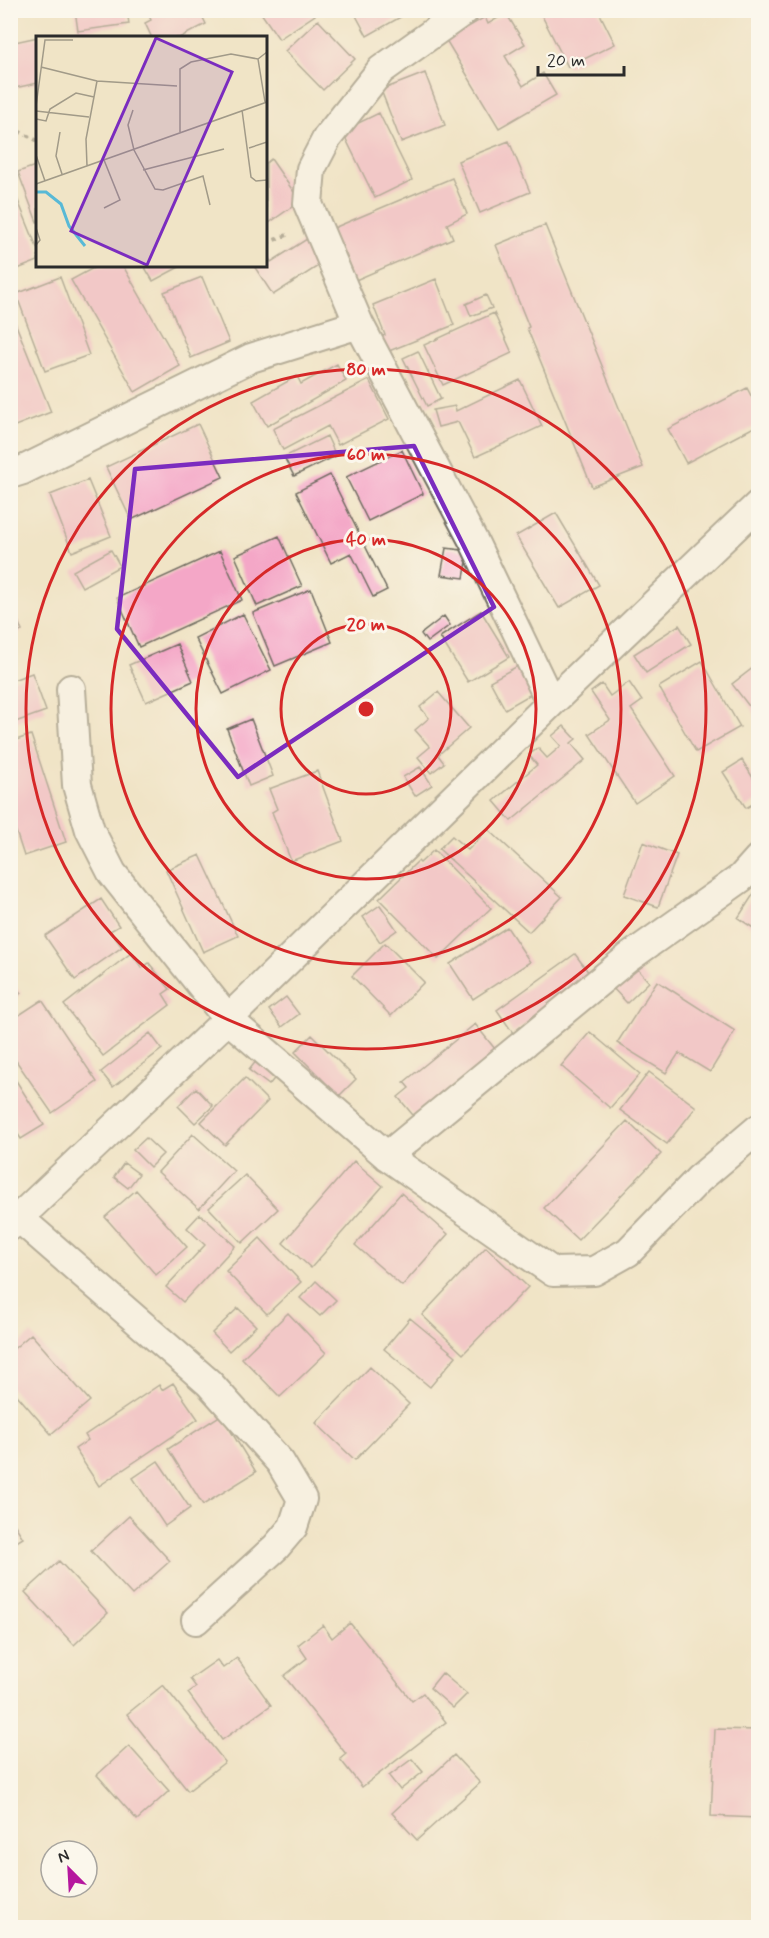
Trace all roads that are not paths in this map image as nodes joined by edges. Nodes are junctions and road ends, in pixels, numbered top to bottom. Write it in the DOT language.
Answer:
graph roads {
  1 [pos="465,10"];
  2 [pos="359,324"];
  3 [pos="10,474"];
  4 [pos="759,505"];
  5 [pos="71,689"];
  6 [pos="551,703"];
  7 [pos="759,859"];
  8 [pos="228,1019"];
  9 [pos="759,1129"];
  10 [pos="387,1156"];
  11 [pos="15,1222"];
  12 [pos="196,1620"];
  1 -- 2 [label="street"];
  2 -- 3 [label="street"];
  2 -- 6 [label="street"];
  4 -- 6 [label="street"];
  5 -- 8 [label="street"];
  6 -- 8 [label="street"];
  7 -- 10 [label="street"];
  8 -- 10 [label="street"];
  8 -- 11 [label="street"];
  9 -- 10 [label="street"];
  11 -- 12 [label="street"];
}
